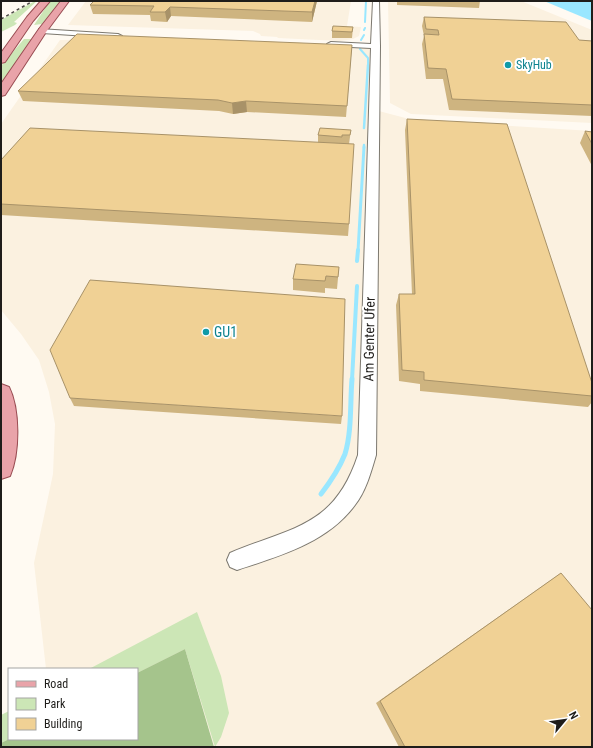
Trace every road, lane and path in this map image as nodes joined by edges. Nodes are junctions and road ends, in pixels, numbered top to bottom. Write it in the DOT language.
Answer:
graph roads {
  1 [pos="46,1"];
  2 [pos="65,1"];
  3 [pos="376,1"];
  4 [pos="40,33"];
  5 [pos="126,36"];
  6 [pos="10,37"];
  7 [pos="323,44"];
  8 [pos="376,46"];
  9 [pos="1,60"];
  10 [pos="1,93"];
  11 [pos="1,393"];
  12 [pos="1,468"];
  13 [pos="237,560"];
  1 -- 6 [label="main road"];
  2 -- 4 [label="main road"];
  3 -- 8 [label="street, Am Genter Ufer"];
  4 -- 5 [label="street"];
  4 -- 6 [label="main road"];
  4 -- 10 [label="main road"];
  6 -- 9 [label="main road"];
  7 -- 8 [label="street"];
  8 -- 13 [label="street, Am Genter Ufer"];
  11 -- 12 [label="main road"];
}
